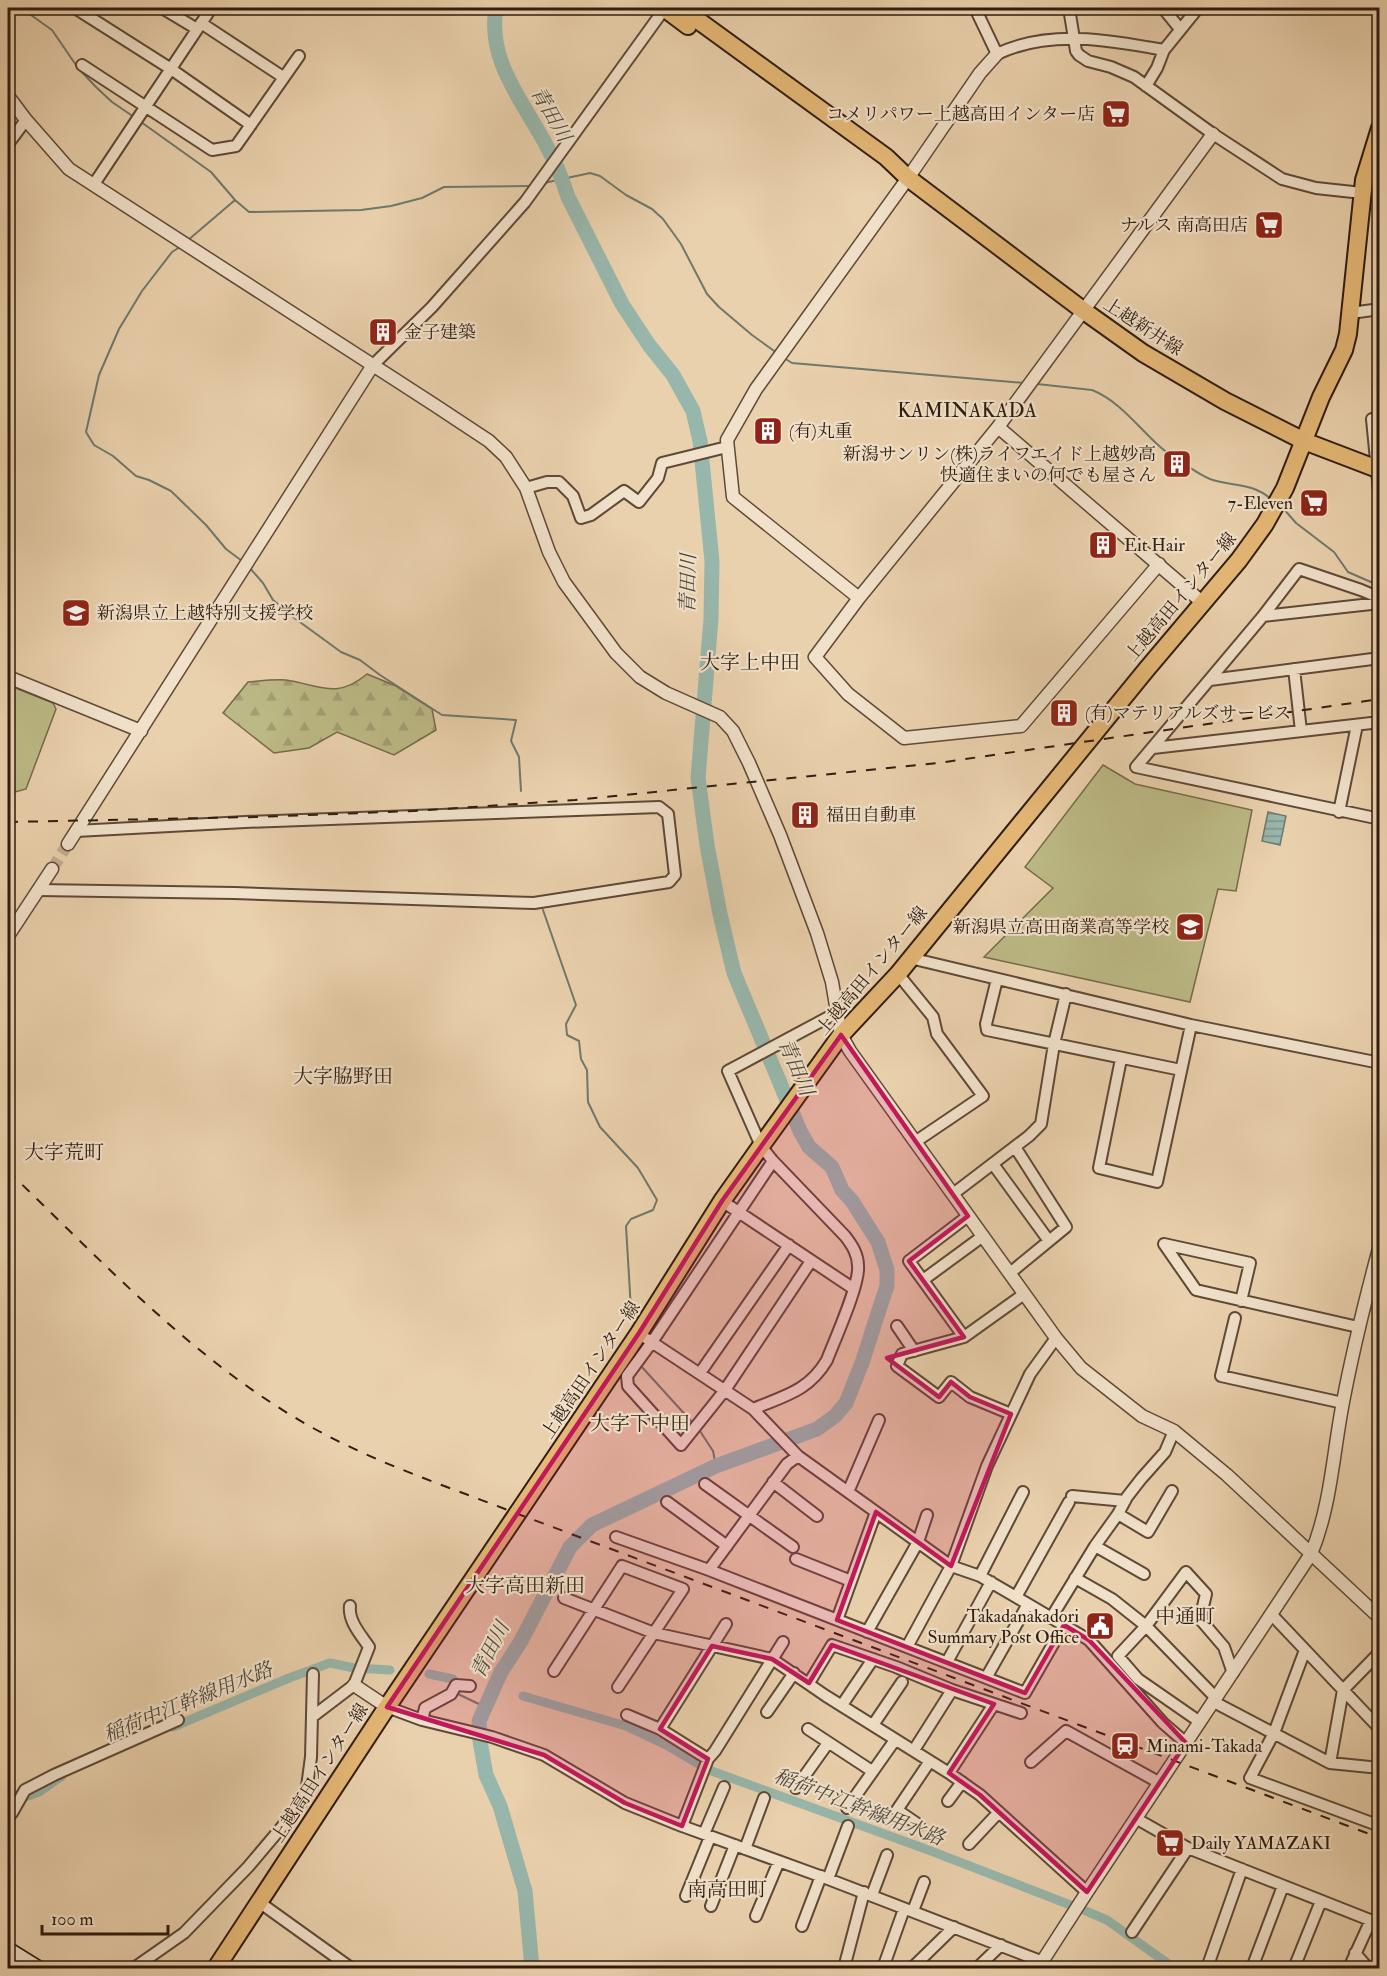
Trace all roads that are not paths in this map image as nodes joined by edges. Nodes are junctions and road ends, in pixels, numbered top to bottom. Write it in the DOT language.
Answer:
graph roads {
  1 [pos="162,8"];
  2 [pos="664,8"];
  3 [pos="681,8"];
  4 [pos="975,8"];
  5 [pos="1069,8"];
  6 [pos="1163,8"];
  7 [pos="1198,8"];
  8 [pos="82,9"];
  9 [pos="208,13"];
  10 [pos="199,26"];
  11 [pos="1180,29"];
  12 [pos="1074,39"];
  13 [pos="1164,50"];
  14 [pos="997,54"];
  15 [pos="299,56"];
  16 [pos="82,65"];
  17 [pos="171,69"];
  18 [pos="283,78"];
  19 [pos="1146,86"];
  20 [pos="8,96"];
  21 [pos="145,108"];
  22 [pos="26,120"];
  23 [pos="251,125"];
  24 [pos="1380,128"];
  25 [pos="1213,134"];
  26 [pos="8,144"];
  27 [pos="908,178"];
  28 [pos="93,184"];
  29 [pos="1362,192"];
  30 [pos="1380,309"];
  31 [pos="1084,311"];
  32 [pos="1351,313"];
  33 [pos="373,365"];
  34 [pos="1380,417"];
  35 [pos="998,427"];
  36 [pos="1304,441"];
  37 [pos="727,447"];
  38 [pos="1378,470"];
  39 [pos="526,488"];
  40 [pos="1380,501"];
  41 [pos="1159,564"];
  42 [pos="859,598"];
  43 [pos="1380,598"];
  44 [pos="1203,603"];
  45 [pos="1380,603"];
  46 [pos="1263,616"];
  47 [pos="1380,658"];
  48 [pos="1294,669"];
  49 [pos="8,677"];
  50 [pos="1210,680"];
  51 [pos="1380,722"];
  52 [pos="1357,725"];
  53 [pos="141,731"];
  54 [pos="1301,732"];
  55 [pos="1153,747"];
  56 [pos="1339,812"];
  57 [pos="1380,819"];
  58 [pos="76,831"];
  59 [pos="68,844"];
  60 [pos="52,869"];
  61 [pos="38,890"];
  62 [pos="8,936"];
  63 [pos="910,958"];
  64 [pos="898,974"];
  65 [pos="997,979"];
  66 [pos="1066,994"];
  67 [pos="838,1012"];
  68 [pos="1191,1025"];
  69 [pos="842,1035"];
  70 [pos="1054,1044"];
  71 [pos="1121,1059"];
  72 [pos="1380,1063"];
  73 [pos="1181,1071"];
  74 [pos="915,1142"];
  75 [pos="761,1146"];
  76 [pos="1015,1147"];
  77 [pos="773,1161"];
  78 [pos="993,1164"];
  79 [pos="952,1194"];
  80 [pos="722,1202"];
  81 [pos="739,1212"];
  82 [pos="968,1216"];
  83 [pos="983,1236"];
  84 [pos="1049,1241"];
  85 [pos="789,1245"];
  86 [pos="1380,1245"];
  87 [pos="811,1261"];
  88 [pos="1010,1273"];
  89 [pos="923,1280"];
  90 [pos="854,1289"];
  91 [pos="1024,1294"];
  92 [pos="1242,1301"];
  93 [pos="1235,1318"];
  94 [pos="897,1326"];
  95 [pos="1358,1327"];
  96 [pos="964,1337"];
  97 [pos="646,1338"];
  98 [pos="1056,1338"];
  99 [pos="914,1351"];
  100 [pos="700,1374"];
  101 [pos="725,1390"];
  102 [pos="1343,1403"];
  103 [pos="753,1409"];
  104 [pos="1011,1414"];
  105 [pos="879,1420"];
  106 [pos="1174,1431"];
  107 [pos="795,1452"];
  108 [pos="773,1482"];
  109 [pos="705,1484"];
  110 [pos="1172,1491"];
  111 [pos="848,1492"];
  112 [pos="1023,1492"];
  113 [pos="667,1502"];
  114 [pos="1125,1502"];
  115 [pos="876,1512"];
  116 [pos="1118,1514"];
  117 [pos="749,1515"];
  118 [pos="927,1515"];
  119 [pos="817,1516"];
  120 [pos="616,1537"];
  121 [pos="918,1542"];
  122 [pos="727,1546"];
  123 [pos="1095,1546"];
  124 [pos="793,1548"];
  125 [pos="1311,1554"];
  126 [pos="796,1559"];
  127 [pos="951,1566"];
  128 [pos="709,1570"];
  129 [pos="1144,1574"];
  130 [pos="980,1576"];
  131 [pos="1075,1578"];
  132 [pos="851,1581"];
  133 [pos="991,1582"];
  134 [pos="1016,1597"];
  135 [pos="564,1598"];
  136 [pos="1028,1604"];
  137 [pos="350,1606"];
  138 [pos="594,1610"];
  139 [pos="1272,1615"];
  140 [pos="1051,1618"];
  141 [pos="1380,1618"];
  142 [pos="837,1620"];
  143 [pos="726,1624"];
  144 [pos="1064,1625"];
  145 [pos="1146,1626"];
  146 [pos="867,1632"];
  147 [pos="654,1633"];
  148 [pos="783,1642"];
  149 [pos="712,1646"];
  150 [pos="907,1647"];
  151 [pos="1305,1650"];
  152 [pos="1380,1652"];
  153 [pos="772,1659"];
  154 [pos="873,1659"];
  155 [pos="947,1662"];
  156 [pos="554,1671"];
  157 [pos="794,1673"];
  158 [pos="1233,1673"];
  159 [pos="313,1674"];
  160 [pos="986,1678"];
  161 [pos="902,1682"];
  162 [pos="809,1683"];
  163 [pos="354,1685"];
  164 [pos="470,1686"];
  165 [pos="618,1687"];
  166 [pos="952,1690"];
  167 [pos="1343,1690"];
  168 [pos="1215,1700"];
  169 [pos="994,1704"];
  170 [pos="842,1705"];
  171 [pos="387,1707"];
  172 [pos="767,1712"];
  173 [pos="1021,1713"];
  174 [pos="627,1715"];
  175 [pos="312,1717"];
  176 [pos="178,1720"];
  177 [pos="422,1720"];
  178 [pos="1200,1722"];
  179 [pos="873,1725"];
  180 [pos="1378,1725"];
  181 [pos="660,1729"];
  182 [pos="808,1730"];
  183 [pos="1274,1733"];
  184 [pos="896,1740"];
  185 [pos="828,1743"];
  186 [pos="1186,1743"];
  187 [pos="914,1750"];
  188 [pos="708,1759"];
  189 [pos="930,1761"];
  190 [pos="1031,1762"];
  191 [pos="1330,1763"];
  192 [pos="1380,1768"];
  193 [pos="872,1772"];
  194 [pos="949,1773"];
  195 [pos="962,1782"];
  196 [pos="1160,1783"];
  197 [pos="724,1787"];
  198 [pos="796,1788"];
  199 [pos="764,1798"];
  200 [pos="948,1801"];
  201 [pos="847,1808"];
  202 [pos="297,1809"];
  203 [pos="999,1812"];
  204 [pos="8,1818"];
  205 [pos="1137,1819"];
  206 [pos="313,1820"];
  207 [pos="919,1825"];
  208 [pos="682,1826"];
  209 [pos="848,1826"];
  210 [pos="1380,1827"];
  211 [pos="707,1835"];
  212 [pos="969,1844"];
  213 [pos="740,1847"];
  214 [pos="1188,1848"];
  215 [pos="887,1855"];
  216 [pos="779,1861"];
  217 [pos="1242,1869"];
  218 [pos="825,1877"];
  219 [pos="924,1882"];
  220 [pos="1283,1886"];
  221 [pos="1087,1892"];
  222 [pos="868,1894"];
  223 [pos="686,1896"];
  224 [pos="1322,1901"];
  225 [pos="259,1902"];
  226 [pos="711,1906"];
  227 [pos="909,1910"];
  228 [pos="756,1916"];
  229 [pos="1375,1923"];
  230 [pos="802,1926"];
  231 [pos="954,1927"];
  232 [pos="1132,1932"];
  233 [pos="1001,1946"];
  234 [pos="8,1950"];
  235 [pos="1355,1953"];
  236 [pos="1045,1966"];
  237 [pos="37,1968"];
  238 [pos="134,1968"];
  239 [pos="216,1968"];
  240 [pos="351,1968"];
  241 [pos="844,1968"];
  242 [pos="883,1968"];
  243 [pos="912,1968"];
  244 [pos="977,1968"];
  245 [pos="1207,1968"];
  246 [pos="1252,1968"];
  247 [pos="1294,1968"];
  248 [pos="1349,1968"];
  249 [pos="1368,1968"];
  1 -- 10 [label="street"];
  2 -- 27 [label="main road, 上越新井線"];
  2 -- 33 [label="street"];
  3 -- 27 [label="main road, 上越新井線"];
  4 -- 14 [label="street"];
  5 -- 12 [label="street"];
  6 -- 11 [label="street"];
  7 -- 11 [label="street"];
  8 -- 17 [label="street"];
  9 -- 10 [label="street"];
  10 -- 17 [label="street"];
  10 -- 18 [label="street"];
  11 -- 13 [label="street"];
  12 -- 13 [label="street"];
  12 -- 14 [label="street"];
  12 -- 19 [label="street"];
  13 -- 19 [label="street"];
  14 -- 27 [label="street"];
  15 -- 18 [label="street"];
  16 -- 21 [label="street"];
  17 -- 21 [label="street"];
  17 -- 23 [label="street"];
  18 -- 23 [label="street"];
  19 -- 25 [label="street"];
  20 -- 22 [label="street"];
  21 -- 23 [label="street"];
  21 -- 28 [label="street"];
  22 -- 26 [label="street"];
  22 -- 28 [label="street"];
  24 -- 29 [label="main road, 上越高田インター線"];
  25 -- 29 [label="street"];
  25 -- 31 [label="street"];
  27 -- 31 [label="main road, 上越新井線"];
  27 -- 37 [label="street"];
  28 -- 33 [label="street"];
  29 -- 32 [label="main road, 上越高田インター線"];
  30 -- 32 [label="street"];
  31 -- 35 [label="street"];
  31 -- 36 [label="main road, 上越新井線"];
  32 -- 36 [label="main road, 上越高田インター線"];
  33 -- 39 [label="street"];
  33 -- 53 [label="street"];
  34 -- 38 [label="street"];
  35 -- 41 [label="street"];
  35 -- 42 [label="street"];
  36 -- 38 [label="main road, 上越新井線"];
  36 -- 44 [label="main road, 上越高田インター線"];
  37 -- 39 [label="street"];
  37 -- 42 [label="street"];
  38 -- 40 [label="street"];
  39 -- 67 [label="street"];
  41 -- 42 [label="street"];
  41 -- 44 [label="street"];
  43 -- 46 [label="street"];
  44 -- 63 [label="main road, 上越高田インター線"];
  45 -- 46 [label="street"];
  46 -- 50 [label="street"];
  47 -- 48 [label="street"];
  48 -- 50 [label="street"];
  48 -- 54 [label="street"];
  49 -- 53 [label="street"];
  50 -- 55 [label="street"];
  51 -- 52 [label="street"];
  52 -- 54 [label="street"];
  52 -- 56 [label="street"];
  53 -- 58 [label="street"];
  54 -- 55 [label="street"];
  55 -- 56 [label="street"];
  56 -- 57 [label="street"];
  58 -- 59 [label="street"];
  58 -- 61 [label="street"];
  60 -- 61 [label="street"];
  61 -- 62 [label="street"];
  63 -- 64 [label="main road, 上越高田インター線"];
  63 -- 65 [label="street"];
  64 -- 69 [label="main road, 上越高田インター線"];
  64 -- 74 [label="street"];
  65 -- 66 [label="street"];
  65 -- 70 [label="street"];
  66 -- 68 [label="street"];
  66 -- 70 [label="street"];
  67 -- 69 [label="street"];
  67 -- 75 [label="street"];
  68 -- 72 [label="street"];
  68 -- 73 [label="street"];
  69 -- 74 [label="street"];
  69 -- 75 [label="main road, 上越高田インター線"];
  70 -- 71 [label="street"];
  70 -- 76 [label="street"];
  71 -- 73 [label="street"];
  71 -- 73 [label="street"];
  74 -- 79 [label="street"];
  75 -- 77 [label="street"];
  75 -- 80 [label="main road, 上越高田インター線"];
  76 -- 78 [label="street"];
  76 -- 84 [label="street"];
  77 -- 81 [label="street"];
  77 -- 90 [label="street"];
  78 -- 79 [label="street"];
  78 -- 84 [label="street"];
  79 -- 82 [label="street"];
  80 -- 81 [label="street"];
  80 -- 97 [label="main road, 上越高田インター線"];
  81 -- 85 [label="street"];
  81 -- 97 [label="street"];
  82 -- 83 [label="street"];
  82 -- 89 [label="street"];
  83 -- 88 [label="street"];
  83 -- 89 [label="street"];
  84 -- 88 [label="street"];
  85 -- 87 [label="street"];
  85 -- 100 [label="street"];
  86 -- 95 [label="street"];
  87 -- 90 [label="street"];
  87 -- 101 [label="street"];
  88 -- 91 [label="street"];
  89 -- 96 [label="street"];
  90 -- 103 [label="street"];
  91 -- 96 [label="street"];
  91 -- 98 [label="street"];
  92 -- 92 [label="street"];
  92 -- 95 [label="street"];
  93 -- 102 [label="street"];
  94 -- 99 [label="street"];
  95 -- 102 [label="street"];
  96 -- 99 [label="street"];
  97 -- 100 [label="street"];
  97 -- 101 [label="street"];
  97 -- 171 [label="main road, 上越高田インター線"];
  98 -- 104 [label="street"];
  98 -- 106 [label="street"];
  99 -- 104 [label="street"];
  100 -- 101 [label="street"];
  101 -- 103 [label="street"];
  102 -- 125 [label="street"];
  103 -- 107 [label="street"];
  104 -- 127 [label="street"];
  105 -- 111 [label="street"];
  106 -- 114 [label="street"];
  106 -- 125 [label="street"];
  107 -- 108 [label="street"];
  107 -- 111 [label="street"];
  108 -- 117 [label="street"];
  108 -- 119 [label="street"];
  109 -- 117 [label="street"];
  110 -- 116 [label="street"];
  111 -- 115 [label="street"];
  112 -- 130 [label="street"];
  113 -- 122 [label="street"];
  114 -- 116 [label="street"];
  114 -- 134 [label="street"];
  115 -- 121 [label="street"];
  115 -- 132 [label="street"];
  116 -- 123 [label="street"];
  117 -- 122 [label="street"];
  117 -- 124 [label="street"];
  118 -- 121 [label="street"];
  120 -- 128 [label="street"];
  121 -- 127 [label="street"];
  121 -- 146 [label="street"];
  122 -- 128 [label="street"];
  123 -- 129 [label="street"];
  123 -- 131 [label="street"];
  125 -- 139 [label="street"];
  125 -- 141 [label="street"];
  126 -- 132 [label="street"];
  127 -- 130 [label="street"];
  127 -- 150 [label="street"];
  128 -- 142 [label="street"];
  130 -- 133 [label="street"];
  131 -- 140 [label="street"];
  131 -- 145 [label="street"];
  132 -- 142 [label="street"];
  133 -- 134 [label="street"];
  133 -- 155 [label="street"];
  134 -- 136 [label="street"];
  135 -- 138 [label="street"];
  136 -- 140 [label="street"];
  136 -- 160 [label="street"];
  137 -- 163 [label="street"];
  138 -- 147 [label="street"];
  138 -- 147 [label="street"];
  138 -- 156 [label="street"];
  139 -- 151 [label="street"];
  139 -- 158 [label="street"];
  140 -- 144 [label="street"];
  142 -- 146 [label="street"];
  143 -- 149 [label="street"];
  144 -- 160 [label="street"];
  144 -- 186 [label="street"];
  145 -- 158 [label="street"];
  145 -- 168 [label="street"];
  145 -- 178 [label="street"];
  146 -- 150 [label="street"];
  147 -- 149 [label="street"];
  147 -- 165 [label="street"];
  148 -- 153 [label="street"];
  149 -- 153 [label="street"];
  149 -- 181 [label="street"];
  150 -- 155 [label="street"];
  151 -- 167 [label="street"];
  151 -- 183 [label="street"];
  152 -- 167 [label="street"];
  153 -- 157 [label="street"];
  153 -- 188 [label="street"];
  154 -- 162 [label="street"];
  154 -- 166 [label="street"];
  154 -- 170 [label="street"];
  155 -- 160 [label="street"];
  157 -- 162 [label="street"];
  157 -- 172 [label="street"];
  158 -- 168 [label="street"];
  159 -- 175 [label="street"];
  161 -- 179 [label="street"];
  162 -- 170 [label="street"];
  163 -- 171 [label="street"];
  163 -- 175 [label="street"];
  164 -- 177 [label="street"];
  166 -- 169 [label="street"];
  166 -- 187 [label="street"];
  167 -- 180 [label="street"];
  167 -- 191 [label="street"];
  168 -- 178 [label="street"];
  168 -- 183 [label="street"];
  169 -- 173 [label="street"];
  169 -- 194 [label="street"];
  170 -- 179 [label="street"];
  171 -- 177 [label="street"];
  171 -- 206 [label="main road, 上越高田インター線"];
  174 -- 181 [label="street"];
  175 -- 202 [label="street"];
  176 -- 204 [label="street"];
  177 -- 208 [label="street"];
  178 -- 186 [label="street"];
  179 -- 184 [label="street"];
  181 -- 188 [label="street"];
  182 -- 185 [label="street"];
  183 -- 191 [label="street"];
  183 -- 210 [label="street"];
  184 -- 187 [label="street"];
  184 -- 193 [label="street"];
  185 -- 193 [label="street"];
  185 -- 198 [label="street"];
  186 -- 196 [label="street"];
  187 -- 189 [label="street"];
  188 -- 208 [label="street"];
  189 -- 194 [label="street"];
  189 -- 207 [label="street"];
  190 -- 196 [label="street"];
  191 -- 192 [label="street"];
  193 -- 201 [label="street"];
  194 -- 195 [label="street"];
  195 -- 200 [label="street"];
  195 -- 203 [label="street"];
  196 -- 205 [label="street"];
  197 -- 211 [label="street"];
  199 -- 213 [label="street"];
  202 -- 206 [label="street"];
  202 -- 238 [label="street"];
  203 -- 212 [label="street"];
  203 -- 221 [label="street"];
  205 -- 214 [label="street"];
  205 -- 221 [label="street"];
  206 -- 225 [label="main road, 上越高田インター線"];
  208 -- 211 [label="street"];
  209 -- 218 [label="street"];
  211 -- 213 [label="street"];
  211 -- 223 [label="street"];
  213 -- 216 [label="street"];
  213 -- 226 [label="street"];
  214 -- 217 [label="street"];
  214 -- 232 [label="street"];
  215 -- 222 [label="street"];
  216 -- 218 [label="street"];
  216 -- 228 [label="street"];
  217 -- 220 [label="street"];
  217 -- 245 [label="street"];
  218 -- 222 [label="street"];
  218 -- 230 [label="street"];
  219 -- 227 [label="street"];
  220 -- 224 [label="street"];
  220 -- 246 [label="street"];
  221 -- 236 [label="street"];
  222 -- 227 [label="street"];
  222 -- 241 [label="street"];
  224 -- 229 [label="street"];
  224 -- 247 [label="street"];
  225 -- 239 [label="main road, 上越高田インター線"];
  225 -- 240 [label="street"];
  227 -- 231 [label="street"];
  227 -- 242 [label="street"];
  229 -- 235 [label="street"];
  231 -- 233 [label="street"];
  231 -- 243 [label="street"];
  233 -- 236 [label="street"];
  233 -- 244 [label="street"];
  234 -- 237 [label="main road"];
  235 -- 248 [label="street"];
  235 -- 249 [label="street"];
}
